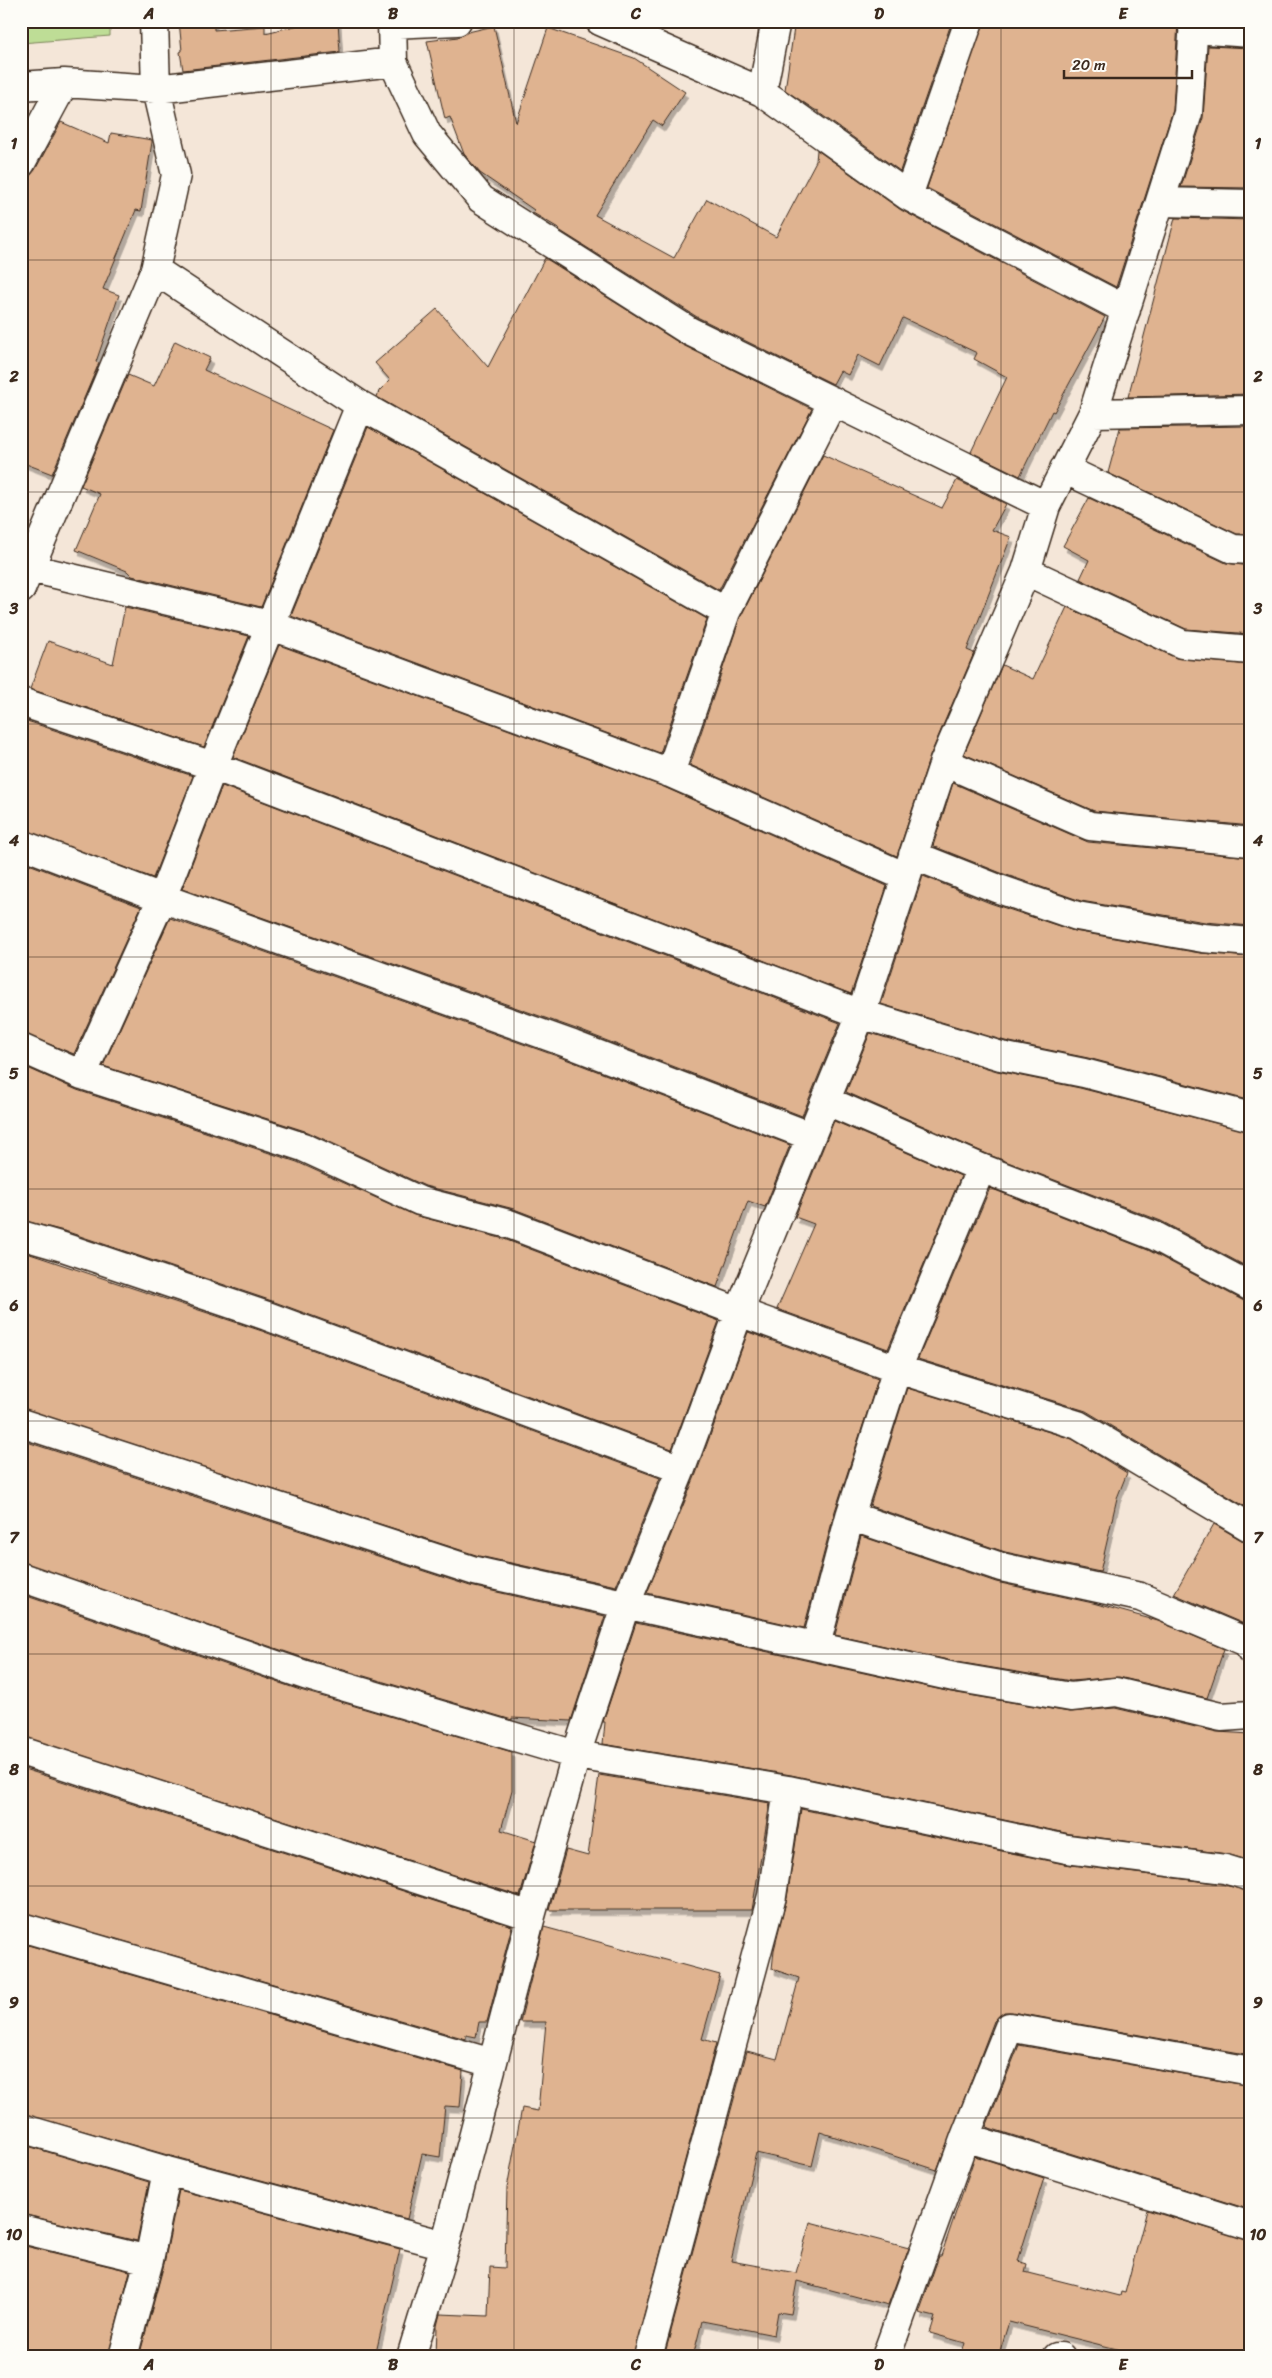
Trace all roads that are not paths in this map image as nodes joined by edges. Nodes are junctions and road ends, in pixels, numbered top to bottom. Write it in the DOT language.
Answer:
graph roads {
  1 [pos="154,21"];
  2 [pos="457,21"];
  3 [pos="600,21"];
  4 [pos="776,21"];
  5 [pos="969,21"];
  6 [pos="392,23"];
  7 [pos="1194,25"];
  8 [pos="1251,33"];
  9 [pos="393,62"];
  10 [pos="64,83"];
  11 [pos="21,86"];
  12 [pos="156,89"];
  13 [pos="762,92"];
  14 [pos="21,163"];
  15 [pos="908,196"];
  16 [pos="1160,202"];
  17 [pos="1251,204"];
  18 [pos="156,270"];
  19 [pos="1126,310"];
  20 [pos="833,401"];
  21 [pos="360,405"];
  22 [pos="1251,410"];
  23 [pos="1093,413"];
  24 [pos="1064,469"];
  25 [pos="1046,506"];
  26 [pos="1251,550"];
  27 [pos="1026,571"];
  28 [pos="24,575"];
  29 [pos="726,612"];
  30 [pos="270,625"];
  31 [pos="1251,650"];
  32 [pos="21,702"];
  33 [pos="944,762"];
  34 [pos="213,766"];
  35 [pos="670,773"];
  36 [pos="1251,842"];
  37 [pos="21,844"];
  38 [pos="910,866"];
  39 [pos="162,898"];
  40 [pos="1251,942"];
  41 [pos="861,1014"];
  42 [pos="21,1048"];
  43 [pos="82,1075"];
  44 [pos="827,1101"];
  45 [pos="1251,1117"];
  46 [pos="810,1136"];
  47 [pos="981,1168"];
  48 [pos="21,1235"];
  49 [pos="1251,1287"];
  50 [pos="739,1312"];
  51 [pos="897,1369"];
  52 [pos="21,1423"];
  53 [pos="681,1469"];
  54 [pos="850,1516"];
  55 [pos="1251,1528"];
  56 [pos="21,1577"];
  57 [pos="625,1606"];
  58 [pos="816,1646"];
  59 [pos="1251,1650"];
  60 [pos="1251,1715"];
  61 [pos="21,1751"];
  62 [pos="576,1756"];
  63 [pos="788,1790"];
  64 [pos="1251,1876"];
  65 [pos="531,1916"];
  66 [pos="21,1927"];
  67 [pos="492,2063"];
  68 [pos="1251,2071"];
  69 [pos="21,2128"];
  70 [pos="965,2137"];
  71 [pos="167,2172"];
  72 [pos="1251,2226"];
  73 [pos="21,2229"];
  74 [pos="445,2245"];
  75 [pos="149,2260"];
  76 [pos="123,2357"];
  77 [pos="411,2357"];
  78 [pos="648,2357"];
  79 [pos="886,2357"];
  1 -- 12 [label="street"];
  2 -- 6 [label="street"];
  3 -- 13 [label="street"];
  4 -- 13 [label="street"];
  5 -- 15 [label="street"];
  6 -- 9 [label="street"];
  7 -- 8 [label="street"];
  7 -- 16 [label="street"];
  9 -- 12 [label="street"];
  9 -- 20 [label="street"];
  10 -- 11 [label="street"];
  10 -- 12 [label="street"];
  10 -- 14 [label="street"];
  12 -- 18 [label="street"];
  13 -- 15 [label="street"];
  15 -- 19 [label="street"];
  16 -- 17 [label="street"];
  16 -- 19 [label="street"];
  18 -- 21 [label="street"];
  18 -- 28 [label="street"];
  19 -- 23 [label="street"];
  20 -- 25 [label="street"];
  20 -- 29 [label="street"];
  21 -- 29 [label="street"];
  21 -- 30 [label="street"];
  22 -- 23 [label="street"];
  23 -- 24 [label="street"];
  24 -- 25 [label="street"];
  24 -- 26 [label="street"];
  25 -- 27 [label="street"];
  27 -- 31 [label="street"];
  27 -- 33 [label="street"];
  28 -- 30 [label="street"];
  29 -- 35 [label="street"];
  30 -- 34 [label="street"];
  30 -- 35 [label="street"];
  32 -- 34 [label="street"];
  33 -- 36 [label="street"];
  33 -- 38 [label="street"];
  34 -- 39 [label="street"];
  34 -- 41 [label="street"];
  35 -- 38 [label="street"];
  37 -- 39 [label="street"];
  38 -- 40 [label="street"];
  38 -- 41 [label="street"];
  39 -- 43 [label="street"];
  39 -- 46 [label="street"];
  41 -- 44 [label="street"];
  41 -- 45 [label="street"];
  42 -- 43 [label="street"];
  43 -- 50 [label="street"];
  44 -- 46 [label="street"];
  44 -- 47 [label="street"];
  46 -- 50 [label="street"];
  47 -- 49 [label="street"];
  47 -- 51 [label="street"];
  48 -- 53 [label="street"];
  50 -- 51 [label="street"];
  50 -- 53 [label="street"];
  51 -- 54 [label="street"];
  51 -- 55 [label="street"];
  52 -- 57 [label="street"];
  53 -- 57 [label="street"];
  54 -- 58 [label="street"];
  54 -- 59 [label="street"];
  56 -- 62 [label="street"];
  57 -- 58 [label="street"];
  57 -- 62 [label="street"];
  58 -- 60 [label="street"];
  61 -- 65 [label="street"];
  62 -- 63 [label="street"];
  62 -- 65 [label="street"];
  63 -- 64 [label="street"];
  63 -- 78 [label="street"];
  65 -- 67 [label="street"];
  66 -- 67 [label="street"];
  67 -- 74 [label="street"];
  68 -- 70 [label="street"];
  69 -- 71 [label="street"];
  70 -- 72 [label="street"];
  70 -- 79 [label="street"];
  71 -- 74 [label="street"];
  71 -- 75 [label="street"];
  73 -- 75 [label="street"];
  74 -- 77 [label="street"];
  75 -- 76 [label="street"];
}
